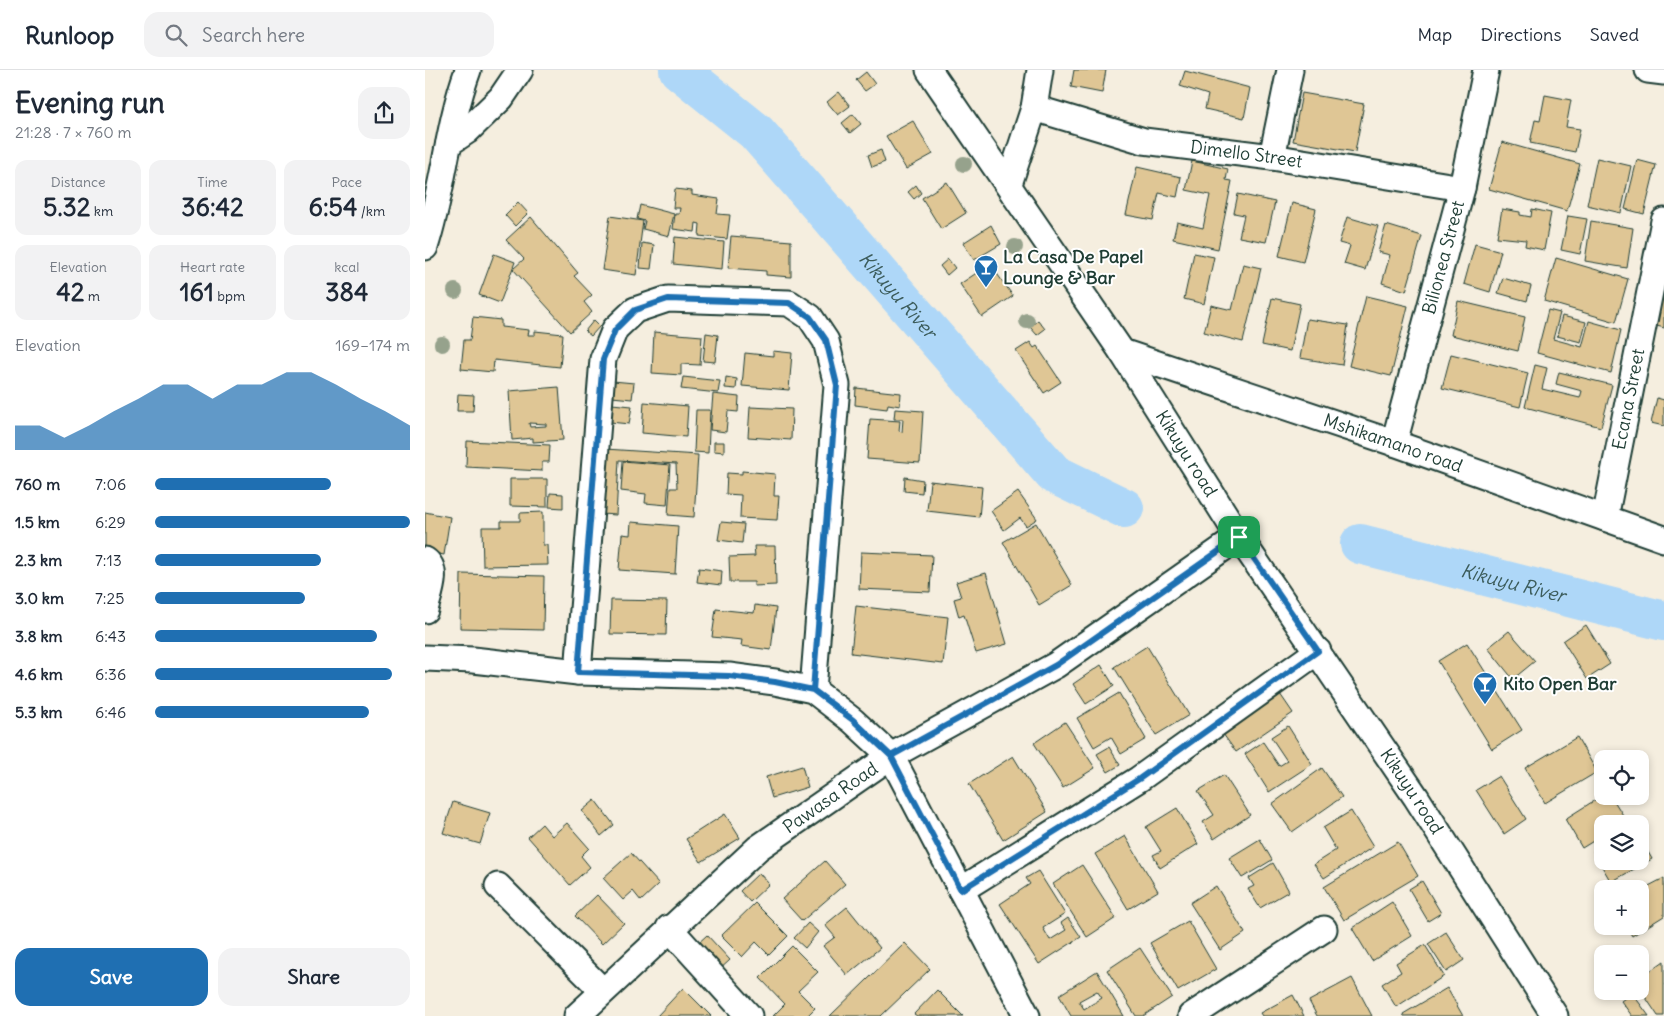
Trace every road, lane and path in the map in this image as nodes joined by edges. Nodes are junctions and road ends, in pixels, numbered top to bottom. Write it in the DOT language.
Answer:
graph roads {
  1 [pos="468,70"];
  2 [pos="520,70"];
  3 [pos="929,70"];
  4 [pos="1040,70"];
  5 [pos="1290,70"];
  6 [pos="1486,70"];
  7 [pos="1648,70"];
  8 [pos="1664,72"];
  9 [pos="1034,108"];
  10 [pos="449,143"];
  11 [pos="1272,157"];
  12 [pos="1009,184"];
  13 [pos="1461,188"];
  14 [pos="431,218"];
  15 [pos="1664,220"];
  16 [pos="425,247"];
  17 [pos="1121,352"];
  18 [pos="1393,443"];
  19 [pos="1605,518"];
  20 [pos="1239,537"];
  21 [pos="1664,538"];
  22 [pos="425,560"];
  23 [pos="425,610"];
  24 [pos="1318,651"];
  25 [pos="425,658"];
  26 [pos="578,672"];
  27 [pos="813,690"];
  28 [pos="891,756"];
  29 [pos="498,886"];
  30 [pos="961,890"];
  31 [pos="669,928"];
  32 [pos="1324,928"];
  33 [pos="603,991"];
  34 [pos="577,1016"];
  35 [pos="749,1016"];
  36 [pos="1027,1016"];
  37 [pos="1191,1016"];
  38 [pos="1555,1016"];
  1 -- 10 [label="street"];
  2 -- 10 [label="street"];
  3 -- 12 [label="street, Kikuyu road"];
  4 -- 9 [label="street"];
  5 -- 11 [label="street"];
  6 -- 13 [label="street, Bilionea Street"];
  7 -- 8 [label="street"];
  9 -- 11 [label="street, Dimello Street"];
  9 -- 12 [label="street"];
  10 -- 14 [label="street"];
  11 -- 13 [label="street, Dimello Street"];
  12 -- 17 [label="street, Kikuyu road"];
  13 -- 18 [label="street, Bilionea Street"];
  14 -- 16 [label="street"];
  15 -- 19 [label="street, Ecana Street"];
  17 -- 18 [label="street, Mshikamano road"];
  17 -- 20 [label="street, Kikuyu road"];
  18 -- 19 [label="street, Mshikamano road"];
  19 -- 21 [label="street, Mshikamano road"];
  20 -- 24 [label="street, Kikuyu road"];
  20 -- 28 [label="street, Pawasa Road"];
  22 -- 23 [label="street"];
  24 -- 30 [label="street"];
  24 -- 38 [label="street, Kikuyu road"];
  25 -- 26 [label="street"];
  26 -- 27 [label="street"];
  26 -- 27 [label="street"];
  27 -- 28 [label="street"];
  28 -- 30 [label="street"];
  28 -- 31 [label="street, Pawasa Road"];
  29 -- 33 [label="street"];
  30 -- 36 [label="street"];
  31 -- 33 [label="street, Pawasa Road"];
  31 -- 35 [label="street"];
  32 -- 37 [label="street"];
  33 -- 34 [label="street, Pawasa Road"];
}
